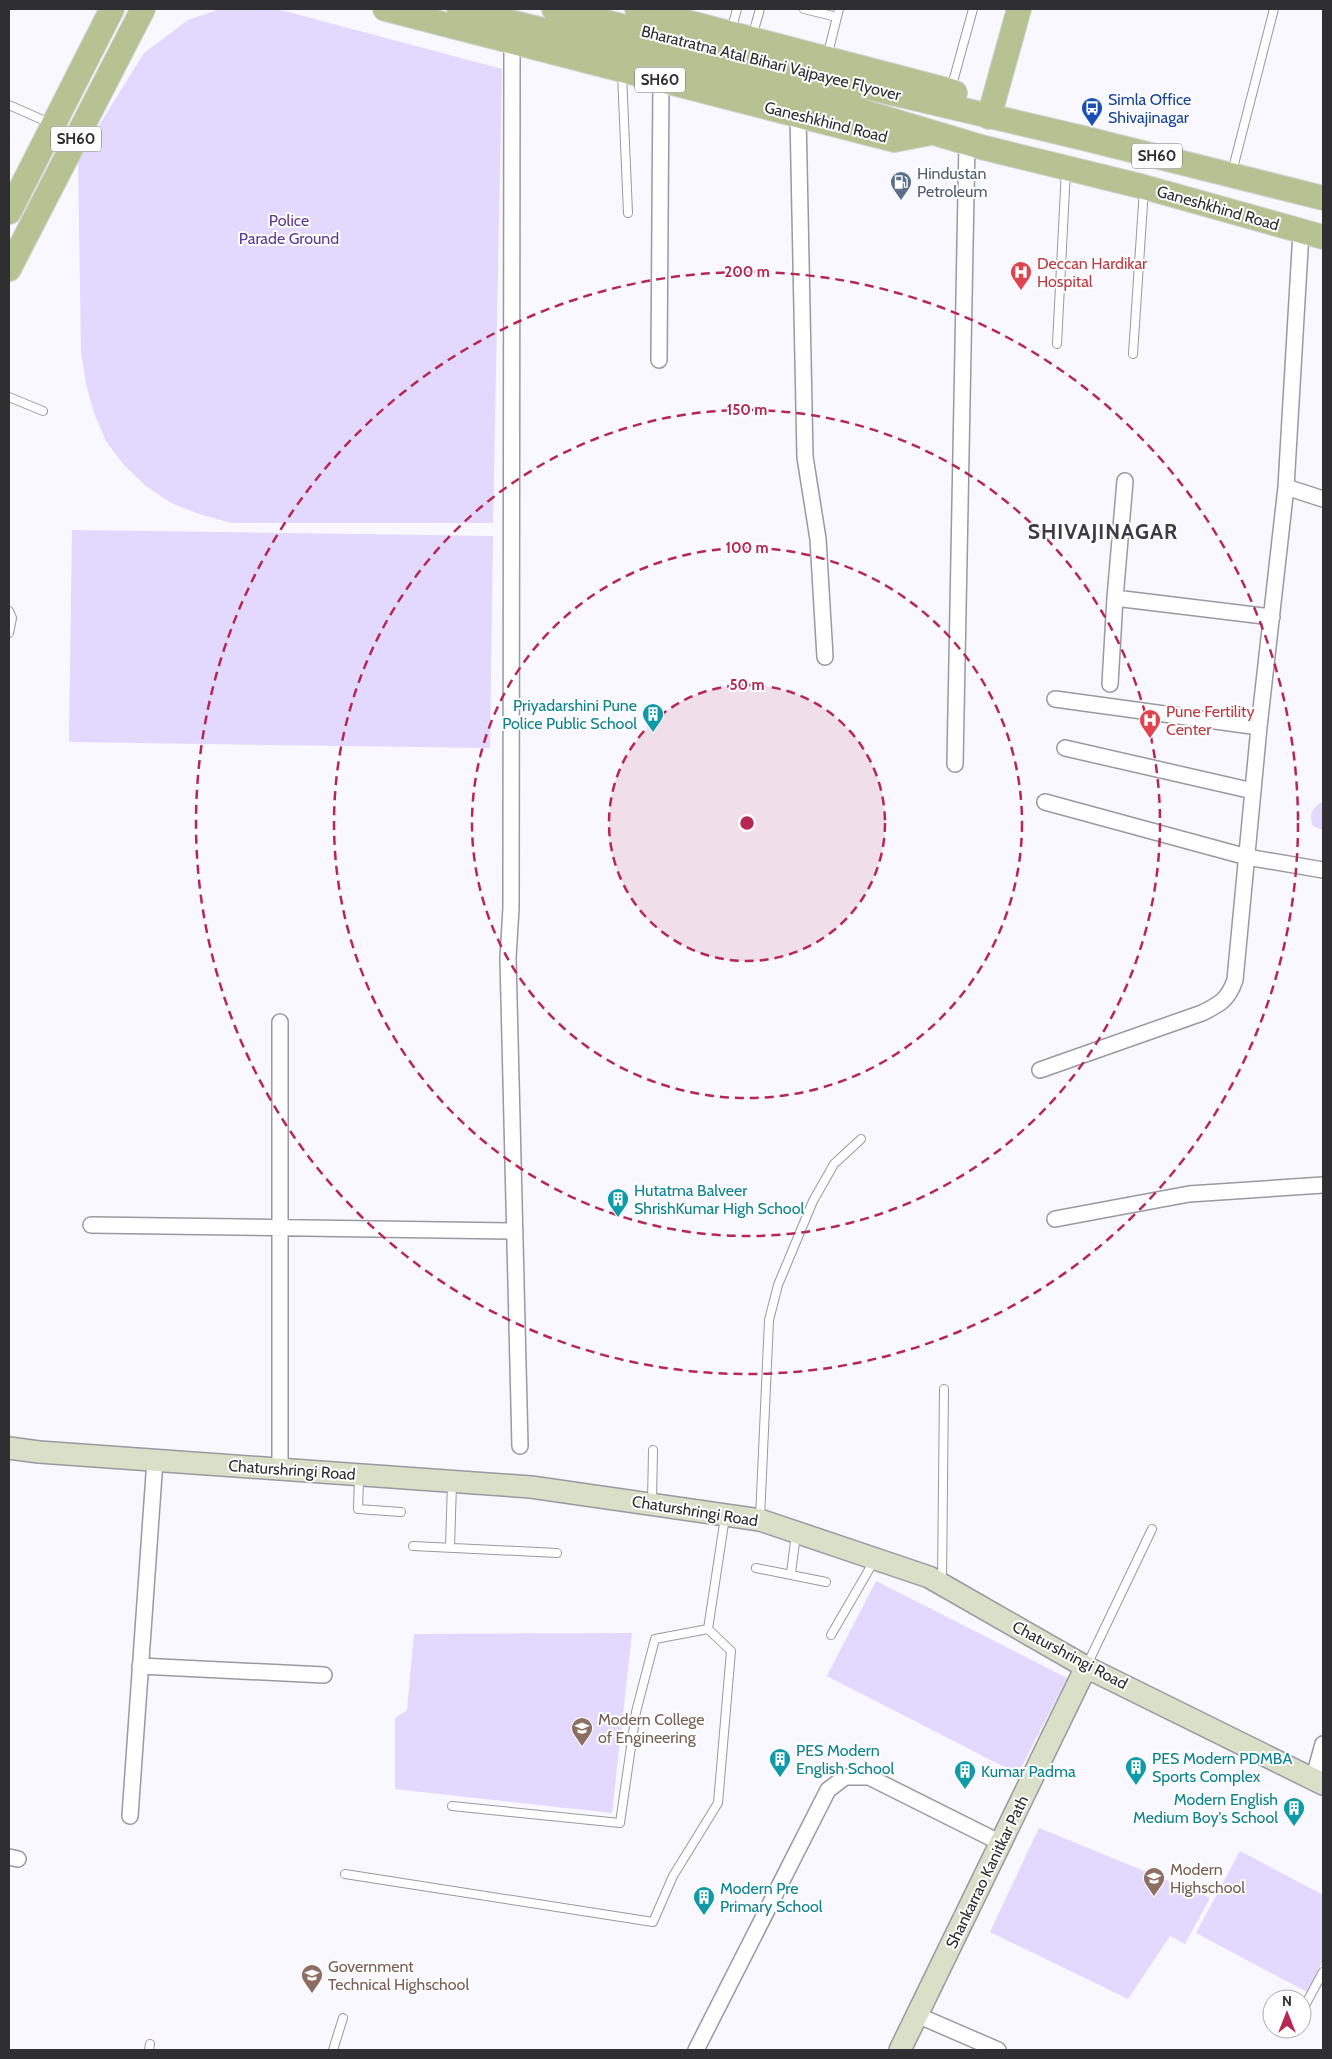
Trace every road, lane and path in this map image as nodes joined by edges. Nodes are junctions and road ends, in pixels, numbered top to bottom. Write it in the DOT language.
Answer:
graph roads {
  1 [pos="112,9"];
  2 [pos="143,9"];
  3 [pos="385,9"];
  4 [pos="458,9"];
  5 [pos="554,9"];
  6 [pos="638,9"];
  7 [pos="737,9"];
  8 [pos="760,9"];
  9 [pos="804,9"];
  10 [pos="973,9"];
  11 [pos="1019,9"];
  12 [pos="1274,9"];
  13 [pos="838,13"];
  14 [pos="741,36"];
  15 [pos="512,41"];
  16 [pos="826,59"];
  17 [pos="622,70"];
  18 [pos="661,80"];
  19 [pos="950,91"];
  20 [pos="9,105"];
  21 [pos="798,115"];
  22 [pos="989,117"];
  23 [pos="54,124"];
  24 [pos="935,132"];
  25 [pos="966,142"];
  26 [pos="1066,168"];
  27 [pos="1231,175"];
  28 [pos="1144,187"];
  29 [pos="1323,198"];
  30 [pos="9,212"];
  31 [pos="628,213"];
  32 [pos="1312,234"];
  33 [pos="9,269"];
  34 [pos="1057,344"];
  35 [pos="1133,354"];
  36 [pos="659,360"];
  37 [pos="9,397"];
  38 [pos="43,411"];
  39 [pos="1125,481"];
  40 [pos="1286,487"];
  41 [pos="1323,499"];
  42 [pos="1114,598"];
  43 [pos="9,611"];
  44 [pos="1272,617"];
  45 [pos="9,633"];
  46 [pos="825,657"];
  47 [pos="1110,684"];
  48 [pos="1055,699"];
  49 [pos="1259,727"];
  50 [pos="1064,748"];
  51 [pos="955,764"];
  52 [pos="1253,791"];
  53 [pos="1045,802"];
  54 [pos="1247,857"];
  55 [pos="1323,870"];
  56 [pos="280,1022"];
  57 [pos="1040,1070"];
  58 [pos="861,1138"];
  59 [pos="1323,1185"];
  60 [pos="1055,1219"];
  61 [pos="91,1225"];
  62 [pos="280,1227"];
  63 [pos="515,1231"];
  64 [pos="944,1389"];
  65 [pos="520,1446"];
  66 [pos="9,1448"];
  67 [pos="653,1450"];
  68 [pos="155,1460"];
  69 [pos="280,1469"];
  70 [pos="359,1475"];
  71 [pos="452,1481"];
  72 [pos="652,1504"];
  73 [pos="401,1512"];
  74 [pos="725,1515"];
  75 [pos="760,1520"];
  76 [pos="1152,1529"];
  77 [pos="796,1532"];
  78 [pos="413,1546"];
  79 [pos="450,1547"];
  80 [pos="557,1553"];
  81 [pos="875,1559"];
  82 [pos="756,1568"];
  83 [pos="791,1574"];
  84 [pos="826,1582"];
  85 [pos="942,1584"];
  86 [pos="708,1629"];
  87 [pos="831,1635"];
  88 [pos="140,1666"];
  89 [pos="1086,1667"];
  90 [pos="324,1675"];
  91 [pos="1323,1744"];
  92 [pos="1318,1782"];
  93 [pos="452,1806"];
  94 [pos="130,1816"];
  95 [pos="1001,1843"];
  96 [pos="345,1874"];
  97 [pos="1323,1972"];
  98 [pos="1312,1992"];
  99 [pos="917,2015"];
  100 [pos="343,2018"];
  101 [pos="333,2050"];
  102 [pos="696,2050"];
  103 [pos="900,2050"];
  104 [pos="998,2050"];
  1 -- 23 [label="main road, SH60"];
  2 -- 33 [label="main road, SH60"];
  3 -- 15 [label="main road, Ganeshkhind Road / SH60"];
  4 -- 24 [label="main road, Bharatratna Atal Bihari Vajpayee Flyover"];
  5 -- 22 [label="main road, Bharatratna Atal Bihari Vajpayee Flyover"];
  6 -- 14 [label="main road, Ganeshkhind Road / SH60"];
  7 -- 14 [label="lane"];
  8 -- 14 [label="lane"];
  9 -- 13 [label="lane"];
  10 -- 19 [label="lane"];
  11 -- 22 [label="main road"];
  12 -- 27 [label="lane"];
  13 -- 16 [label="lane"];
  14 -- 16 [label="main road, Ganeshkhind Road / SH60"];
  15 -- 17 [label="main road, Ganeshkhind Road / SH60"];
  15 -- 63 [label="street"];
  16 -- 19 [label="main road, Ganeshkhind Road / SH60"];
  17 -- 18 [label="main road, Ganeshkhind Road / SH60"];
  17 -- 31 [label="lane"];
  18 -- 21 [label="main road, Ganeshkhind Road / SH60"];
  18 -- 36 [label="street"];
  19 -- 22 [label="main road, Ganeshkhind Road / SH60"];
  20 -- 23 [label="lane"];
  21 -- 24 [label="main road, Ganeshkhind Road / SH60"];
  21 -- 46 [label="street"];
  22 -- 27 [label="main road, Ganeshkhind Road / SH60"];
  23 -- 30 [label="main road, SH60"];
  24 -- 25 [label="main road, Ganeshkhind Road / SH60"];
  25 -- 26 [label="main road, Ganeshkhind Road / SH60"];
  25 -- 51 [label="street"];
  26 -- 28 [label="main road, Ganeshkhind Road / SH60"];
  26 -- 34 [label="lane"];
  27 -- 29 [label="main road, Ganeshkhind Road / SH60"];
  28 -- 32 [label="main road, Ganeshkhind Road / SH60"];
  28 -- 35 [label="lane"];
  32 -- 40 [label="street"];
  37 -- 38 [label="lane"];
  39 -- 42 [label="street"];
  40 -- 41 [label="street"];
  40 -- 44 [label="street"];
  42 -- 44 [label="street"];
  42 -- 47 [label="street"];
  43 -- 45 [label="lane"];
  44 -- 49 [label="street"];
  48 -- 49 [label="street"];
  49 -- 52 [label="street"];
  50 -- 52 [label="street"];
  52 -- 54 [label="street"];
  53 -- 54 [label="street"];
  54 -- 55 [label="street"];
  54 -- 57 [label="street"];
  56 -- 62 [label="street"];
  58 -- 75 [label="lane"];
  59 -- 60 [label="street"];
  61 -- 62 [label="street"];
  62 -- 63 [label="street"];
  62 -- 69 [label="street"];
  63 -- 65 [label="street"];
  64 -- 85 [label="lane"];
  66 -- 68 [label="street, Chaturshringi Road"];
  67 -- 72 [label="lane"];
  68 -- 69 [label="street, Chaturshringi Road"];
  68 -- 88 [label="street"];
  69 -- 70 [label="street, Chaturshringi Road"];
  70 -- 71 [label="street, Chaturshringi Road"];
  70 -- 73 [label="lane"];
  71 -- 72 [label="street, Chaturshringi Road"];
  71 -- 79 [label="lane"];
  72 -- 74 [label="street, Chaturshringi Road"];
  74 -- 75 [label="street, Chaturshringi Road"];
  74 -- 86 [label="lane"];
  75 -- 77 [label="street, Chaturshringi Road"];
  76 -- 89 [label="lane"];
  77 -- 81 [label="street, Chaturshringi Road"];
  77 -- 83 [label="lane"];
  78 -- 79 [label="lane"];
  79 -- 80 [label="lane"];
  81 -- 85 [label="street, Chaturshringi Road"];
  81 -- 87 [label="lane"];
  82 -- 83 [label="lane"];
  83 -- 84 [label="lane"];
  85 -- 89 [label="street, Chaturshringi Road"];
  86 -- 93 [label="lane"];
  86 -- 96 [label="lane"];
  88 -- 90 [label="street"];
  88 -- 94 [label="street"];
  89 -- 92 [label="street, Chaturshringi Road"];
  89 -- 95 [label="street, Shankarrao Kanitkar Path"];
  91 -- 92 [label="street"];
  95 -- 99 [label="street, Shankarrao Kanitkar Path"];
  95 -- 102 [label="street"];
  97 -- 98 [label="lane"];
  99 -- 103 [label="street, Shankarrao Kanitkar Path"];
  99 -- 104 [label="street"];
  100 -- 101 [label="lane"];
}
